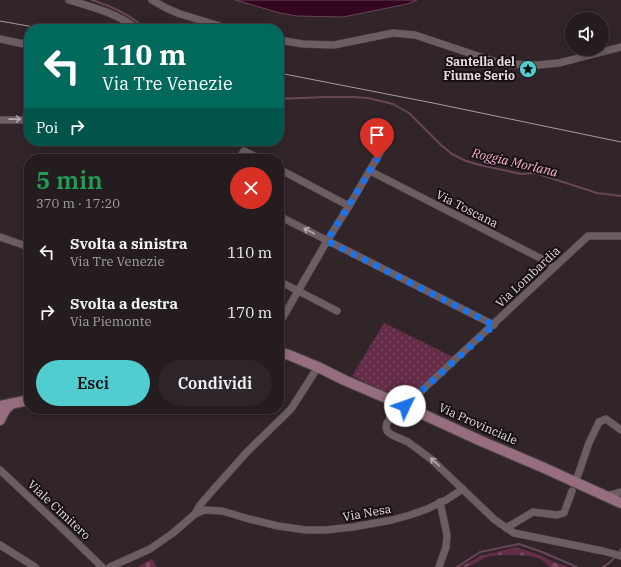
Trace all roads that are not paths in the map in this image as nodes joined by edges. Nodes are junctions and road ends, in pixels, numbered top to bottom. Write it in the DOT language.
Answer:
graph roads {
  1 [pos="69,0"];
  2 [pos="152,0"];
  3 [pos="130,24"];
  4 [pos="209,24"];
  5 [pos="0,39"];
  6 [pos="284,41"];
  7 [pos="24,44"];
  8 [pos="621,47"];
  9 [pos="0,120"];
  10 [pos="24,120"];
  11 [pos="384,146"];
  12 [pos="242,154"];
  13 [pos="250,154"];
  14 [pos="370,171"];
  15 [pos="284,172"];
  16 [pos="349,206"];
  17 [pos="284,219"];
  18 [pos="621,236"];
  19 [pos="0,237"];
  20 [pos="327,241"];
  21 [pos="24,245"];
  22 [pos="553,268"];
  23 [pos="284,284"];
  24 [pos="298,291"];
  25 [pos="337,311"];
  26 [pos="284,315"];
  27 [pos="494,325"];
  28 [pos="284,354"];
  29 [pos="318,367"];
  30 [pos="24,401"];
  31 [pos="11,404"];
  32 [pos="402,404"];
  33 [pos="0,406"];
  34 [pos="0,420"];
  35 [pos="621,430"];
  36 [pos="0,470"];
  37 [pos="578,475"];
  38 [pos="463,489"];
  39 [pos="213,490"];
  40 [pos="572,491"];
  41 [pos="621,492"];
  42 [pos="606,496"];
  43 [pos="440,502"];
  44 [pos="621,503"];
  45 [pos="208,510"];
  46 [pos="195,514"];
  47 [pos="506,528"];
  48 [pos="0,545"];
  49 [pos="621,556"];
  50 [pos="35,567"];
  51 [pos="102,567"];
  52 [pos="110,567"];
  53 [pos="439,567"];
  1 -- 3 [label="street"];
  2 -- 4 [label="street"];
  5 -- 7 [label="street"];
  6 -- 8 [label="street"];
  9 -- 10 [label="street, one-way"];
  11 -- 14 [label="street"];
  12 -- 13 [label="street"];
  14 -- 16 [label="street"];
  14 -- 22 [label="street, Via Toscana"];
  15 -- 16 [label="street"];
  16 -- 20 [label="street"];
  20 -- 17 [label="street, one-way"];
  18 -- 22 [label="street, Via Lombardia"];
  19 -- 21 [label="street"];
  20 -- 24 [label="street"];
  20 -- 27 [label="street"];
  22 -- 27 [label="street, Via Lombardia"];
  23 -- 24 [label="street"];
  24 -- 25 [label="street"];
  24 -- 26 [label="street"];
  27 -- 32 [label="street, Via Lombardia"];
  28 -- 29 [label="street, Via Provinciale"];
  29 -- 32 [label="street, Via Provinciale"];
  29 -- 39 [label="street"];
  30 -- 31 [label="street"];
  31 -- 33 [label="street"];
  31 -- 34 [label="street"];
  38 -- 32 [label="street, Via Lombardia, one-way"];
  32 -- 42 [label="street, Via Provinciale"];
  35 -- 37 [label="street"];
  36 -- 51 [label="street, Viale Cimitero"];
  38 -- 43 [label="street, Via Nesa"];
  38 -- 47 [label="street"];
  39 -- 45 [label="street"];
  39 -- 46 [label="street"];
  40 -- 47 [label="street"];
  41 -- 42 [label="street"];
  42 -- 44 [label="street, Via Provinciale"];
  43 -- 45 [label="street, Via Nesa"];
  43 -- 53 [label="street"];
  45 -- 46 [label="street, Via Nesa"];
  46 -- 52 [label="street, Via Nesa"];
  47 -- 49 [label="street"];
  48 -- 50 [label="street"];
}
